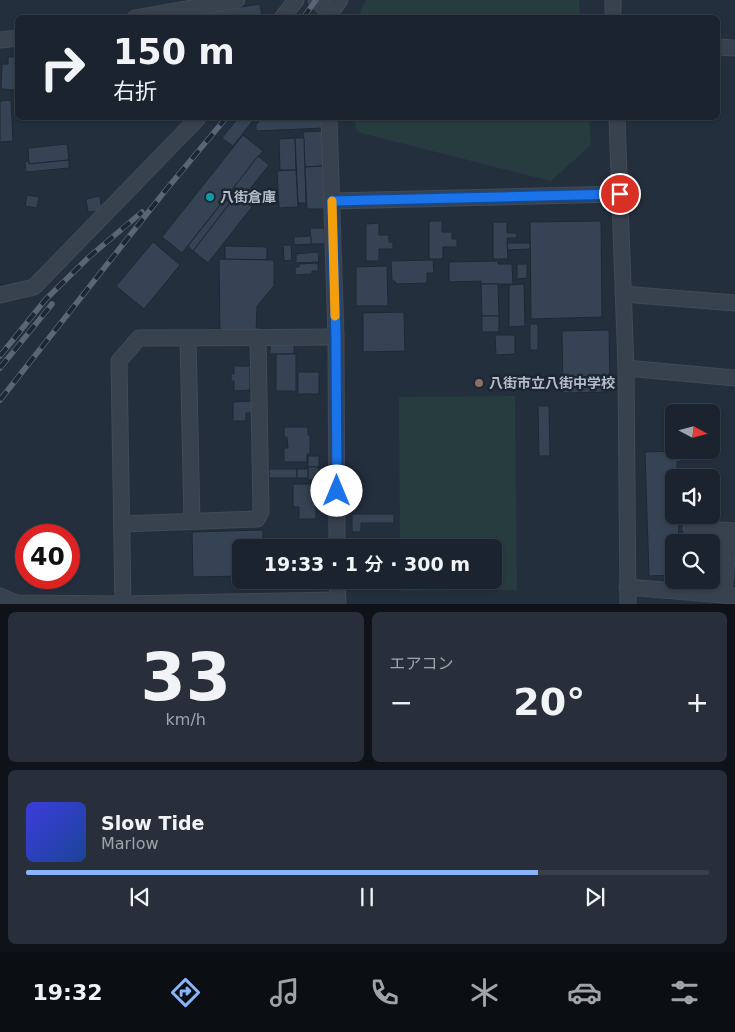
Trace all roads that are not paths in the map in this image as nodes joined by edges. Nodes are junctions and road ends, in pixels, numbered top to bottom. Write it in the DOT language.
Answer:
graph roads {
  1 [pos="237,0"];
  2 [pos="296,0"];
  3 [pos="316,0"];
  4 [pos="340,0"];
  5 [pos="613,0"];
  6 [pos="152,15"];
  7 [pos="284,15"];
  8 [pos="330,15"];
  9 [pos="613,15"];
  10 [pos="15,38"];
  11 [pos="0,40"];
  12 [pos="720,47"];
  13 [pos="735,48"];
  14 [pos="196,120"];
  15 [pos="328,120"];
  16 [pos="617,120"];
  17 [pos="620,194"];
  18 [pos="332,201"];
  19 [pos="623,294"];
  20 [pos="0,295"];
  21 [pos="735,303"];
  22 [pos="336,337"];
  23 [pos="188,338"];
  24 [pos="258,338"];
  25 [pos="626,368"];
  26 [pos="735,378"];
  27 [pos="192,521"];
  28 [pos="122,524"];
  29 [pos="691,528"];
  30 [pos="732,531"];
  31 [pos="337,539"];
  32 [pos="627,587"];
  33 [pos="337,589"];
  34 [pos="0,596"];
  35 [pos="729,596"];
  36 [pos="338,602"];
  37 [pos="16,604"];
  38 [pos="123,604"];
  39 [pos="628,604"];
  1 -- 6 [label="street"];
  2 -- 7 [label="street"];
  3 -- 8 [label="street"];
  4 -- 8 [label="street"];
  5 -- 9 [label="street"];
  10 -- 11 [label="street"];
  12 -- 13 [label="street"];
  14 -- 20 [label="street"];
  15 -- 18 [label="street"];
  16 -- 17 [label="street"];
  17 -- 18 [label="street"];
  17 -- 19 [label="street"];
  18 -- 22 [label="street"];
  19 -- 21 [label="street"];
  19 -- 25 [label="street"];
  22 -- 24 [label="street"];
  22 -- 31 [label="street"];
  23 -- 24 [label="street"];
  23 -- 27 [label="street"];
  23 -- 28 [label="street"];
  24 -- 27 [label="street"];
  25 -- 26 [label="street"];
  25 -- 32 [label="street"];
  27 -- 28 [label="street"];
  28 -- 38 [label="street"];
  29 -- 30 [label="street"];
  30 -- 35 [label="street"];
  32 -- 35 [label="street"];
  32 -- 39 [label="street"];
  33 -- 36 [label="street"];
  34 -- 37 [label="street"];
  36 -- 38 [label="street"];
  37 -- 38 [label="street"];
}
